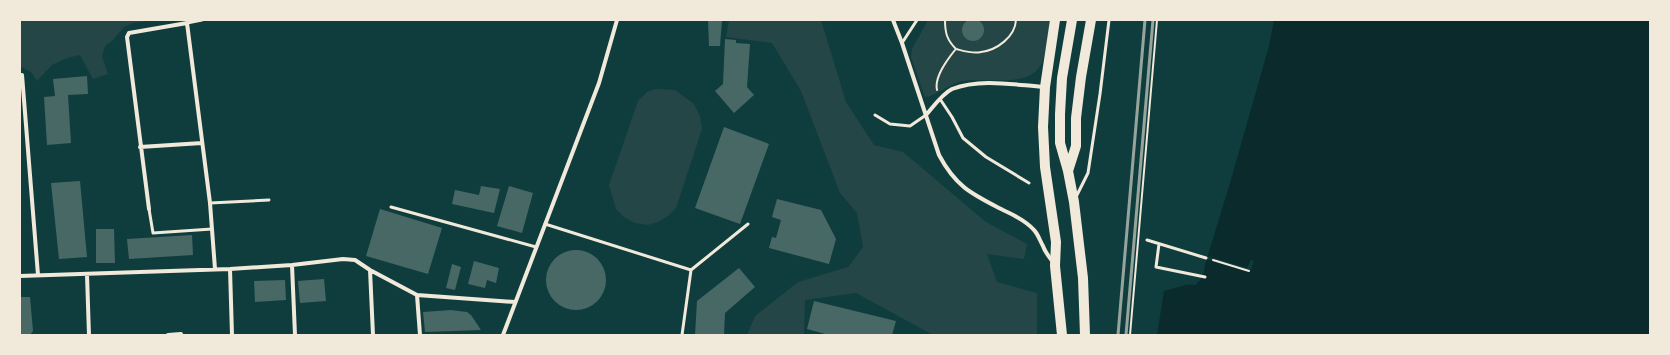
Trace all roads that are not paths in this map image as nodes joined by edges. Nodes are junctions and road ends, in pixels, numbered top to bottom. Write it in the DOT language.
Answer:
graph roads {
  1 [pos="202,20"];
  2 [pos="617,20"];
  3 [pos="893,20"];
  4 [pos="918,20"];
  5 [pos="1055,20"];
  6 [pos="1072,20"];
  7 [pos="1091,20"];
  8 [pos="1109,20"];
  9 [pos="187,23"];
  10 [pos="902,43"];
  11 [pos="20,75"];
  12 [pos="1045,87"];
  13 [pos="940,99"];
  14 [pos="875,115"];
  15 [pos="926,115"];
  16 [pos="202,143"];
  17 [pos="140,147"];
  18 [pos="1068,171"];
  19 [pos="1029,183"];
  20 [pos="269,200"];
  21 [pos="1074,202"];
  22 [pos="210,204"];
  23 [pos="391,207"];
  24 [pos="149,209"];
  25 [pos="545,224"];
  26 [pos="748,224"];
  27 [pos="212,229"];
  28 [pos="1147,240"];
  29 [pos="1159,244"];
  30 [pos="536,247"];
  31 [pos="1206,258"];
  32 [pos="292,265"];
  33 [pos="1055,266"];
  34 [pos="215,269"];
  35 [pos="230,269"];
  36 [pos="370,270"];
  37 [pos="691,270"];
  38 [pos="38,275"];
  39 [pos="87,275"];
  40 [pos="20,276"];
  41 [pos="1205,277"];
  42 [pos="417,295"];
  43 [pos="516,302"];
  44 [pos="181,334"];
  45 [pos="89,335"];
  46 [pos="168,335"];
  47 [pos="232,335"];
  48 [pos="296,335"];
  49 [pos="372,335"];
  50 [pos="420,335"];
  51 [pos="503,335"];
  52 [pos="682,335"];
  53 [pos="1062,335"];
  54 [pos="1085,335"];
  1 -- 9 [label="lane"];
  2 -- 25 [label="street"];
  3 -- 10 [label="street"];
  4 -- 10 [label="lane"];
  5 -- 12 [label="main road"];
  6 -- 18 [label="main road"];
  7 -- 18 [label="main road"];
  8 -- 21 [label="lane"];
  9 -- 16 [label="street"];
  9 -- 17 [label="street"];
  10 -- 15 [label="street"];
  11 -- 38 [label="street"];
  12 -- 13 [label="street"];
  12 -- 33 [label="main road"];
  13 -- 15 [label="street"];
  13 -- 19 [label="lane"];
  14 -- 15 [label="lane"];
  15 -- 33 [label="street"];
  16 -- 17 [label="street"];
  16 -- 22 [label="street"];
  17 -- 24 [label="street"];
  18 -- 21 [label="main road"];
  20 -- 22 [label="lane"];
  21 -- 54 [label="main road"];
  22 -- 27 [label="street"];
  23 -- 30 [label="lane"];
  24 -- 27 [label="lane"];
  25 -- 30 [label="street"];
  25 -- 37 [label="lane"];
  26 -- 37 [label="lane"];
  27 -- 34 [label="street"];
  28 -- 29 [label="lane"];
  29 -- 31 [label="lane"];
  29 -- 41 [label="lane"];
  30 -- 43 [label="street"];
  32 -- 35 [label="street"];
  32 -- 36 [label="street"];
  32 -- 48 [label="street"];
  33 -- 53 [label="main road"];
  34 -- 35 [label="street"];
  34 -- 39 [label="street"];
  35 -- 47 [label="street"];
  36 -- 42 [label="street"];
  36 -- 49 [label="street"];
  37 -- 52 [label="lane"];
  38 -- 39 [label="street"];
  38 -- 40 [label="street"];
  39 -- 45 [label="street"];
  42 -- 43 [label="street"];
  42 -- 50 [label="street"];
  43 -- 51 [label="street"];
  44 -- 46 [label="street"];
}
